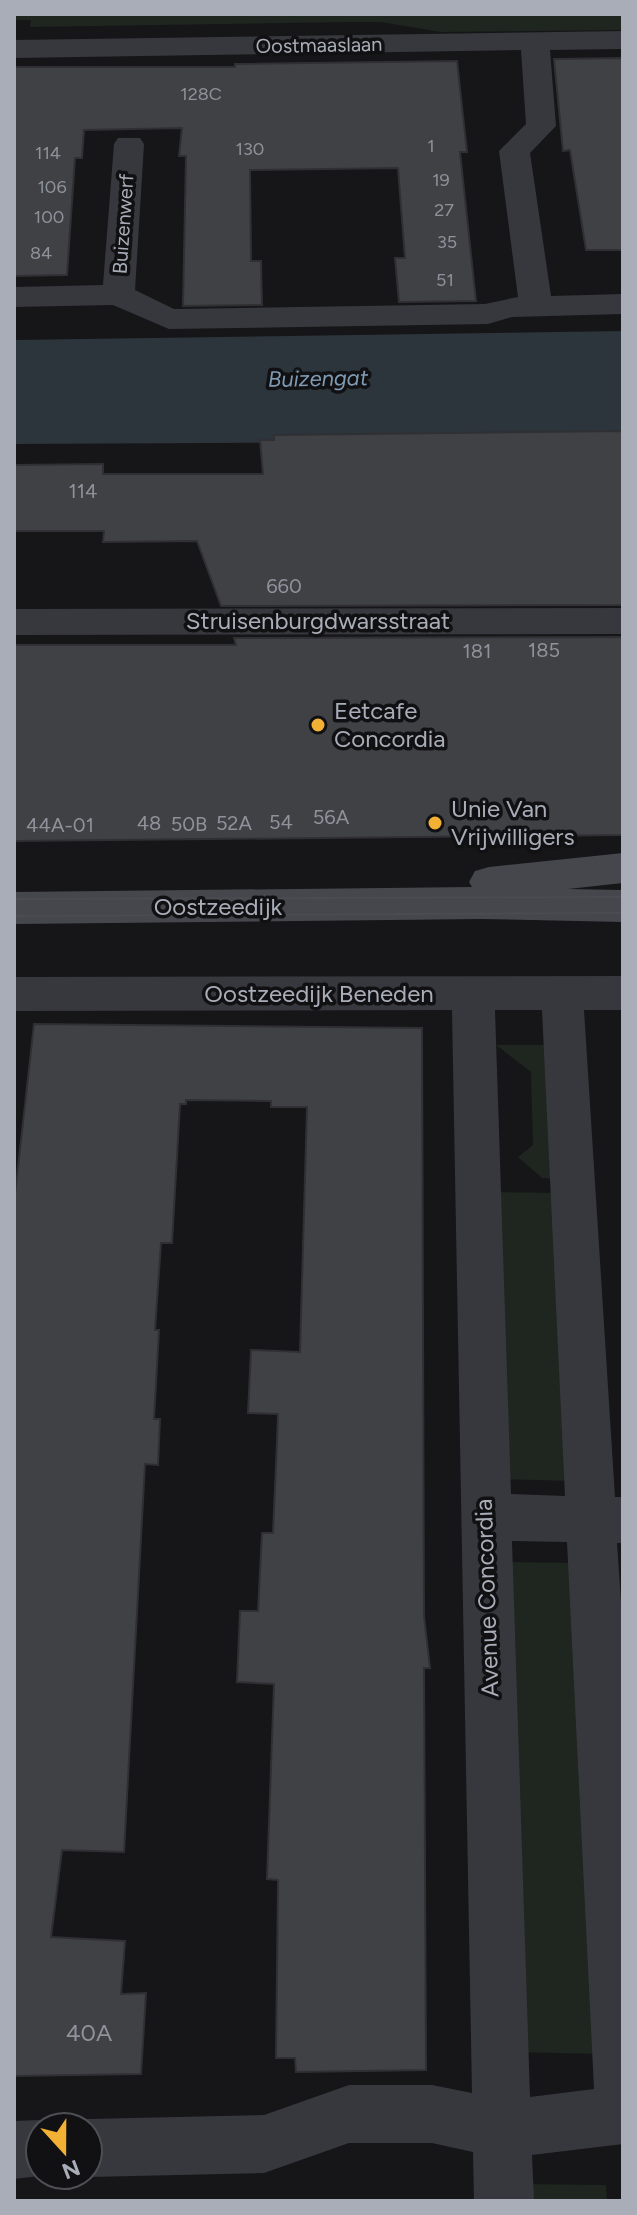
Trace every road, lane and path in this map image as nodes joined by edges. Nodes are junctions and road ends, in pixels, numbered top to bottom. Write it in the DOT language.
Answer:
graph roads {
  1 [pos="623,40"];
  2 [pos="535,42"];
  3 [pos="14,49"];
  4 [pos="129,144"];
  5 [pos="118,295"];
  6 [pos="14,297"];
  7 [pos="623,304"];
  8 [pos="536,306"];
  9 [pos="623,621"];
  10 [pos="14,622"];
  11 [pos="623,868"];
  12 [pos="423,905"];
  13 [pos="623,906"];
  14 [pos="14,908"];
  15 [pos="562,993"];
  16 [pos="623,993"];
  17 [pos="14,994"];
  18 [pos="473,994"];
  19 [pos="484,1517"];
  20 [pos="608,1520"];
  21 [pos="623,2098"];
  22 [pos="623,2115"];
  23 [pos="503,2129"];
  24 [pos="104,2148"];
  25 [pos="504,2201"];
  1 -- 2 [label="street, Oostmaaslaan"];
  2 -- 3 [label="street, Oostmaaslaan"];
  2 -- 8 [label="street"];
  4 -- 5 [label="street, Buizenwerf"];
  5 -- 6 [label="street, Buizenwerf"];
  5 -- 8 [label="street"];
  7 -- 8 [label="street"];
  9 -- 10 [label="street, Struisenburgdwarsstraat"];
  11 -- 12 [label="street, Oostzeedijk"];
  12 -- 13 [label="street, Oostzeedijk"];
  12 -- 14 [label="street, Oostzeedijk"];
  15 -- 16 [label="street, Oostzeedijk Beneden"];
  15 -- 18 [label="street, Oostzeedijk Beneden"];
  15 -- 20 [label="street"];
  17 -- 18 [label="street, Oostzeedijk Beneden"];
  18 -- 19 [label="street, Avenue Concordia"];
  19 -- 20 [label="street"];
  19 -- 23 [label="street, Avenue Concordia"];
  20 -- 21 [label="street"];
  22 -- 23 [label="street"];
  23 -- 24 [label="street"];
  23 -- 25 [label="street, Avenue Concordia"];
}
